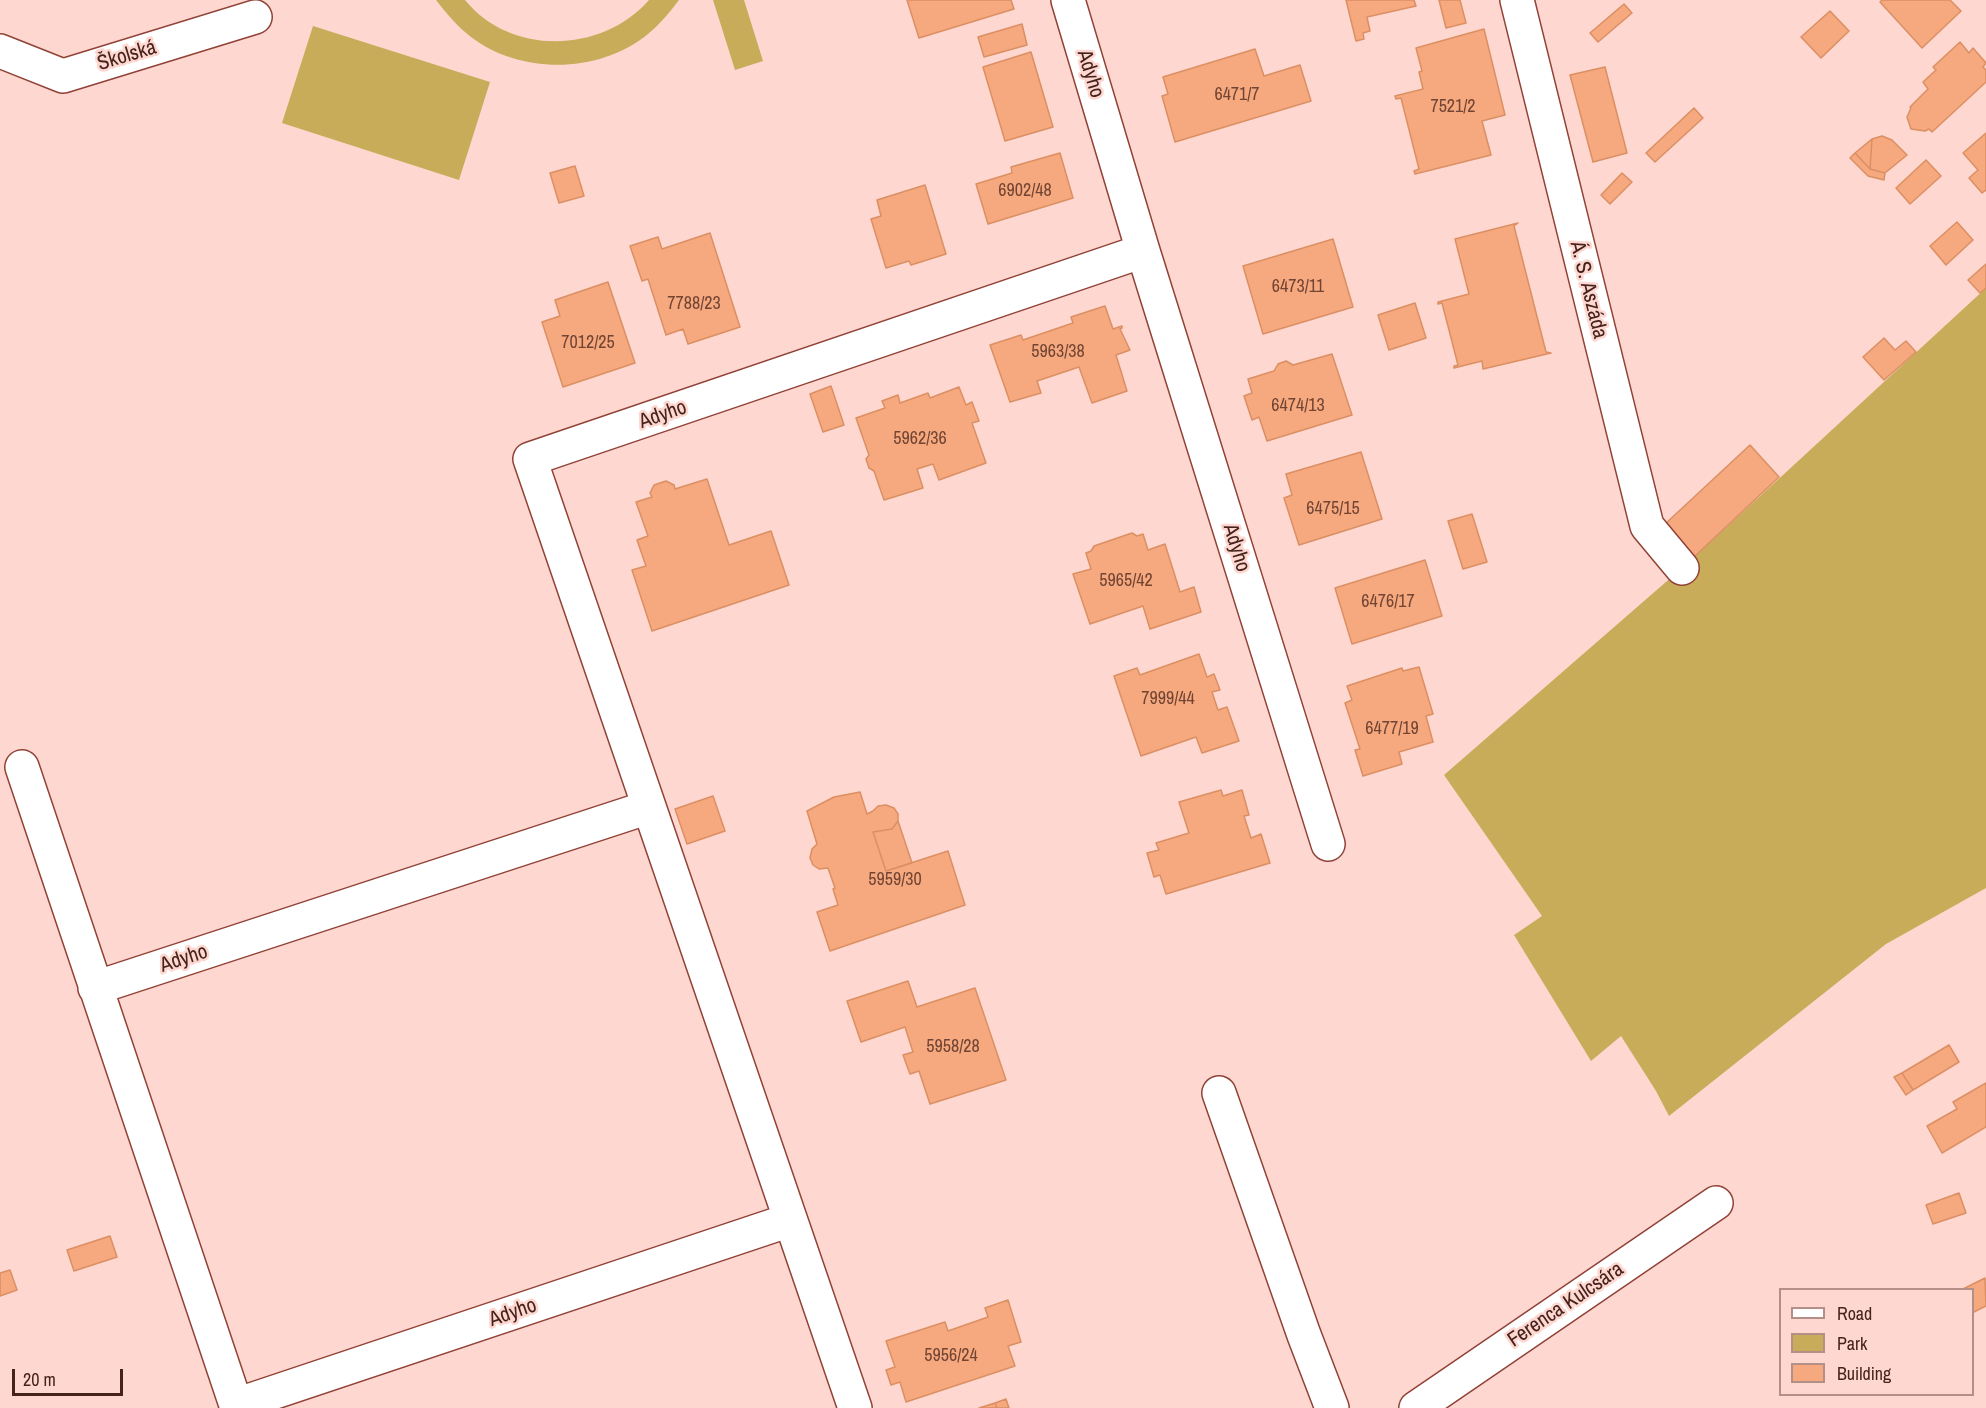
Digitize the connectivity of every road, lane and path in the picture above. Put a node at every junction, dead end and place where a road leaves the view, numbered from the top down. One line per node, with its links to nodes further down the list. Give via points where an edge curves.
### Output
1 (1068, 0): 5 (street, Adyho)
2 (1517, 0): 6 (street, Á. S. Aszáda, via 1647,526)
3 (255, 16): 4 (street, Školská, via 63,75)
4 (0, 51)
5 (1143, 251): 8 (street, Adyho, via 530,459); 9 (street, Adyho)
6 (1682, 568)
7 (22, 767): 10 (street, Adyho)
8 (649, 807): 10 (street, Adyho); 13 (street, Adyho)
9 (1328, 844)
10 (95, 988): 14 (street, Adyho)
11 (1219, 1093): 16 (street)
12 (1716, 1203): 17 (street, Ferenca Kulcsára)
13 (790, 1220): 14 (street, Adyho); 15 (street, Adyho)
14 (236, 1407)
15 (855, 1408)
16 (1332, 1408)
17 (1416, 1408)

